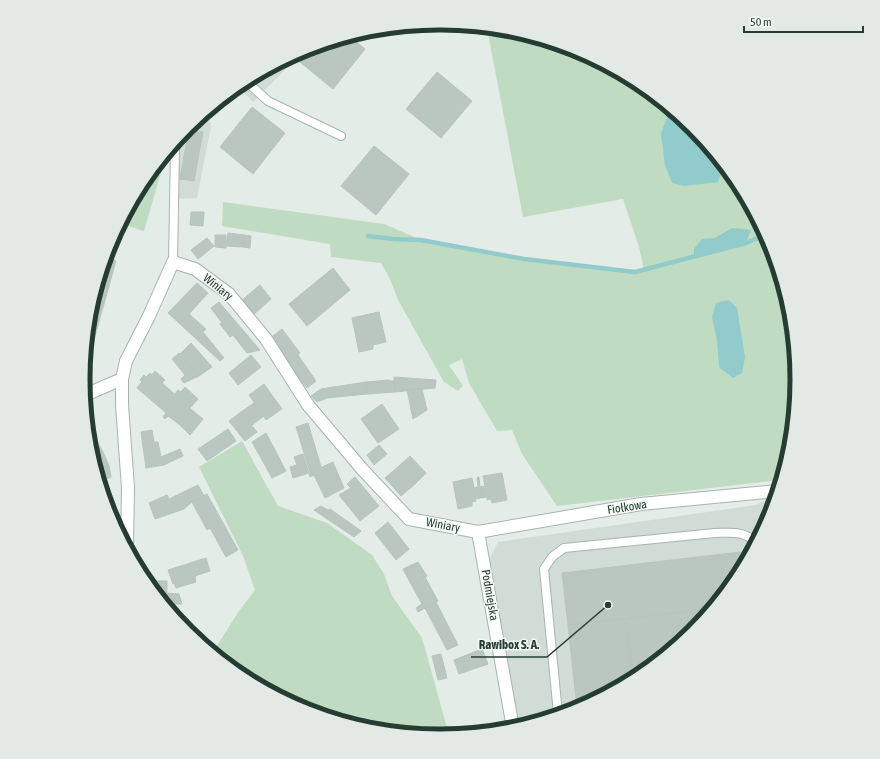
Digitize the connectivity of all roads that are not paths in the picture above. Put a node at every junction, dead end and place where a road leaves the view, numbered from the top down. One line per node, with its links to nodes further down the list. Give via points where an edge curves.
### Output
1 (251, 86): 2 (lane, via 268,101)
2 (341, 136)
3 (173, 154): 4 (lane)
4 (173, 262): 5 (street, via 126,361); 8 (street, Winiary, via 195,269 229,294 266,339 308,405 362,469 409,519)
5 (122, 379): 6 (street); 9 (street, via 128,488)
6 (91, 393)
7 (771, 492): 8 (street, Fiołkowa, via 641,504)
8 (478, 532): 12 (street, Podmiejska)
9 (127, 534)
10 (751, 538): 11 (lane, via 738,532 715,533 564,548 552,557 544,569)
11 (557, 708)
12 (512, 721)

